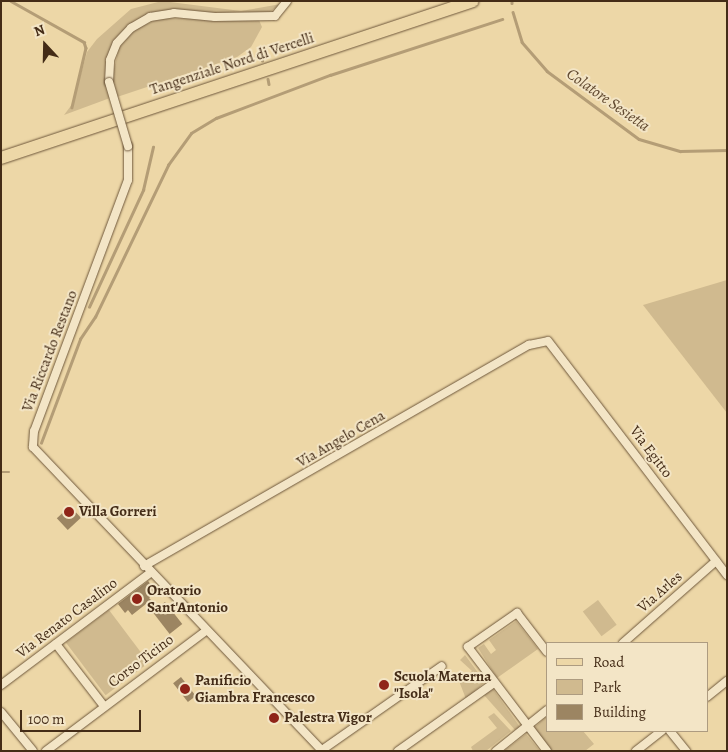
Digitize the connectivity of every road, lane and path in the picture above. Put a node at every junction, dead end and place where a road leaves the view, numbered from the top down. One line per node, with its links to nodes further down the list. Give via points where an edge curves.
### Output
1 (288, 1): 6 (street, Via Riccardo Restano, bridge, via 275,16 215,17 174,13 150,17 131,28 117,43 110,60 109,82 128,146 128,180 32,442 34,450)
2 (473, 1): 3 (main road, Tangenziale Nord di Vercelli)
3 (1, 158)
4 (554, 345): 5 (street, Via Egitto); 6 (street, Via Angelo Cena, via 548,341 529,346)
5 (716, 561): 8 (street, Via Egitto); 10 (street, Via Arles)
6 (144, 566): 7 (street, Via Riccardo Restano)
7 (150, 573): 9 (street, Via Riccardo Restano); 11 (street, Via Renato Casalino)
8 (727, 575)
9 (206, 631): 18 (street, Corso Ticino); 26 (street, Via Riccardo Restano)
10 (624, 642)
11 (56, 644): 16 (street, Via Renato Casalino); 18 (street)
12 (546, 651): 15 (street, via 517,614 468,648)
13 (442, 666): 26 (street)
14 (727, 681): 17 (street)
15 (494, 683): 21 (street); 27 (street)
16 (1, 685)
17 (708, 696)
18 (104, 706): 25 (street, Corso Ticino)
19 (546, 711): 21 (street)
20 (1, 712): 24 (street)
21 (527, 727): 28 (street); 29 (street)
22 (661, 732): 30 (street)
23 (671, 732): 31 (street)
24 (33, 751)
25 (46, 751)
26 (322, 751)
27 (398, 751)
28 (496, 751)
29 (547, 751)
30 (636, 751)
31 (686, 751)

